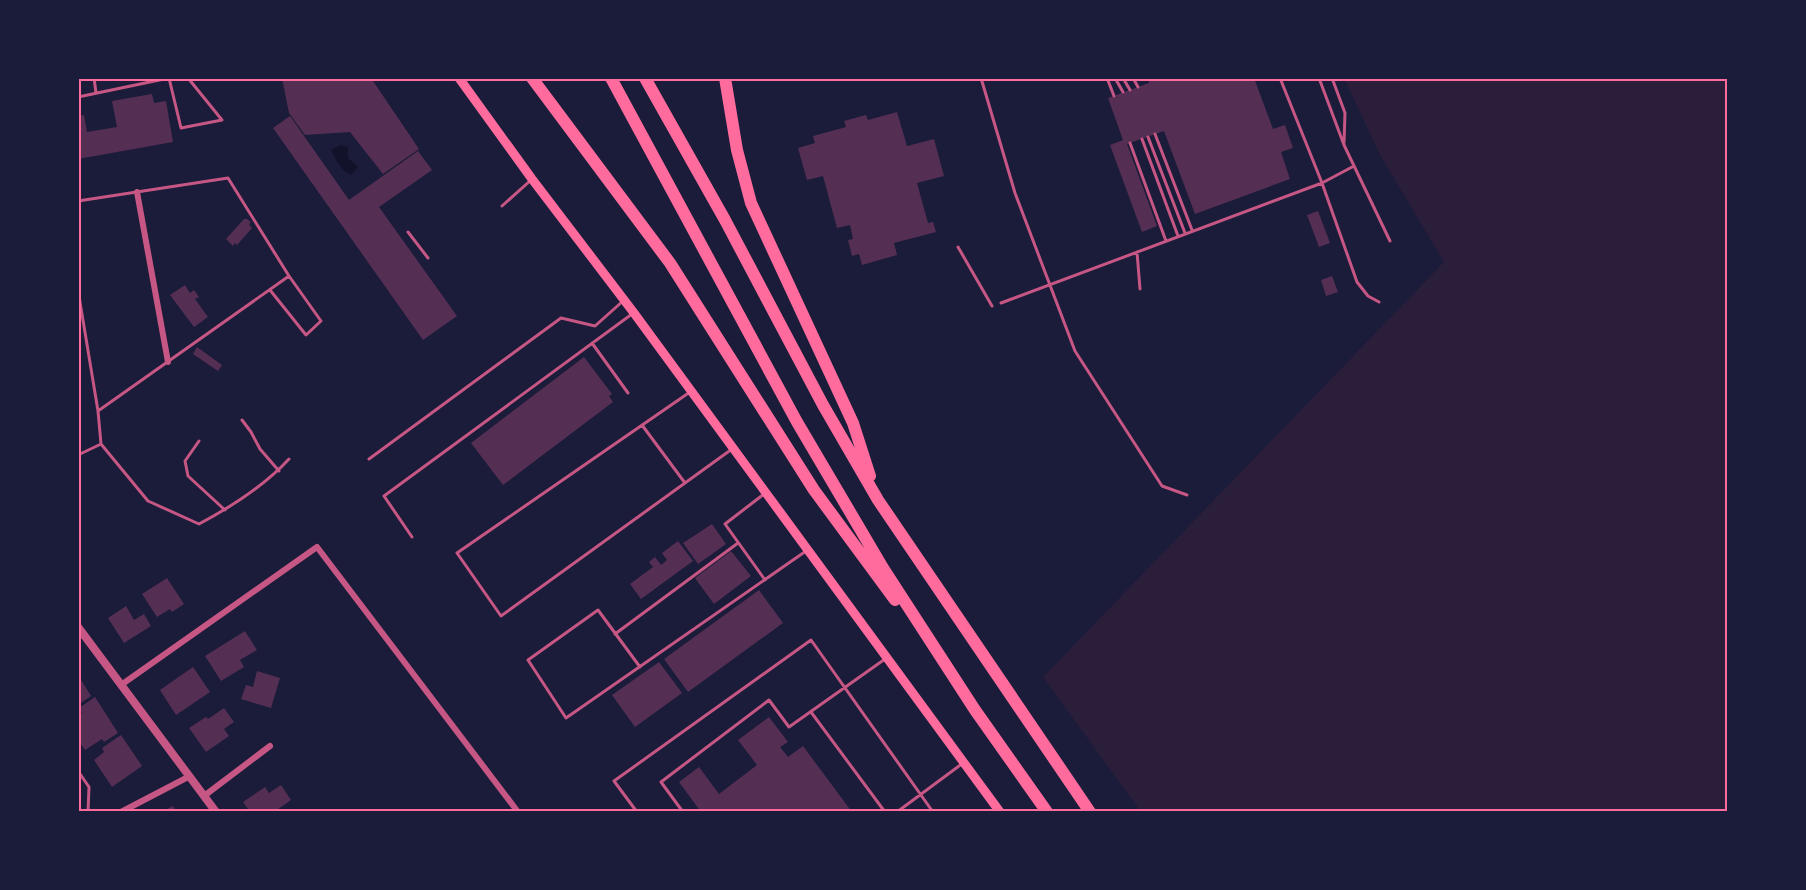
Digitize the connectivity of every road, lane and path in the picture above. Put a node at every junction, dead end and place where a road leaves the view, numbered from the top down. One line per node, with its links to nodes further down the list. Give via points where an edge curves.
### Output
1 (94, 78): 19 (lane)
2 (188, 78): 19 (lane, via 222,120 181,128 169,78)
3 (459, 78): 28 (main road)
4 (532, 78): 81 (highway, via 670,263 814,490)
5 (611, 78): 81 (highway, via 797,422 883,568)
6 (645, 78): 69 (highway)
7 (725, 78): 69 (highway, via 751,203 853,423)
8 (981, 78): 43 (lane, via 1015,193)
9 (1107, 78): 20 (lane)
10 (1115, 78): 18 (lane)
11 (1123, 78): 17 (lane)
12 (1133, 78): 16 (lane)
13 (1280, 78): 29 (lane)
14 (1319, 78): 26 (lane)
15 (1332, 78): 26 (lane, via 1345,113)
16 (1138, 87)
17 (1130, 90)
18 (1123, 92)
19 (96, 93): 21 (lane)
20 (1114, 96)
21 (78, 97)
22 (1155, 134): 33 (lane)
23 (1148, 137): 35 (lane)
24 (1142, 139): 36 (lane)
25 (1131, 143): 37 (lane)
26 (1344, 145): 27 (lane)
27 (1354, 166): 29 (lane); 38 (lane)
28 (532, 179): 32 (lane); 47 (main road)
29 (1322, 183): 33 (lane); 48 (lane, via 1357,282)
30 (137, 192): 31 (lane); 42 (lane, via 228,178); 53 (street)
31 (78, 201)
32 (502, 206)
33 (1193, 231): 35 (lane)
34 (408, 232): 41 (lane)
35 (1185, 234): 36 (lane)
36 (1178, 236): 37 (lane)
37 (1166, 241): 40 (lane)
38 (1389, 241)
39 (958, 247): 50 (lane)
40 (1137, 252): 43 (lane); 44 (lane)
41 (428, 258)
42 (289, 276): 46 (lane); 46 (lane, via 321,321 306,335)
43 (1050, 284): 49 (lane); 68 (lane, via 1075,351 1162,486)
44 (1140, 289)
45 (78, 290): 56 (lane)
46 (270, 290): 53 (lane)
47 (624, 300): 51 (main road); 64 (lane, via 595,326 561,318)
48 (1379, 302)
49 (1001, 303)
50 (992, 306)
51 (633, 313): 52 (lane); 54 (main road)
52 (592, 343): 55 (lane); 71 (lane, via 384,496)
53 (168, 362): 56 (lane)
54 (691, 392): 58 (lane); 61 (main road)
55 (628, 393)
56 (98, 411): 60 (lane)
57 (242, 420): 65 (lane)
58 (642, 425): 66 (lane); 66 (lane, via 457,553 501,616)
59 (199, 441): 70 (lane, via 185,461 188,476)
60 (101, 444): 62 (lane); 70 (lane, via 148,501 199,524)
61 (733, 448): 66 (lane); 67 (main road)
62 (78, 455)
63 (289, 459): 65 (lane)
64 (369, 459)
65 (279, 471): 70 (lane)
66 (685, 483)
67 (766, 493): 72 (lane, via 725,524); 73 (main road)
68 (1187, 495)
69 (878, 500): 100 (highway)
70 (225, 510)
71 (412, 537)
72 (738, 543): 74 (lane); 76 (lane)
73 (808, 550): 74 (lane); 77 (main road)
74 (765, 580): 78 (lane)
75 (78, 627): 79 (street)
76 (615, 634): 78 (lane); 78 (lane, via 598,610 528,660 566,718)
77 (887, 658): 80 (lane); 84 (main road)
78 (640, 667)
79 (121, 686): 86 (street); 92 (street, via 317,546)
80 (844, 688): 82 (lane); 87 (lane); 93 (lane, via 811,640 614,781)
81 (975, 710): 99 (highway)
82 (811, 712): 94 (lane, via 789,727 769,700 661,782); 95 (lane)
83 (270, 746): 88 (street)
84 (964, 763): 87 (lane); 98 (main road)
85 (78, 771): 89 (lane, via 89,787)
86 (190, 776): 88 (street); 90 (street)
87 (920, 795): 96 (lane); 97 (lane)
88 (204, 796): 91 (street)
89 (88, 812)
90 (121, 812)
91 (216, 812)
92 (518, 812)
93 (637, 812)
94 (683, 812)
95 (885, 812)
96 (897, 812)
97 (933, 812)
98 (1000, 812)
99 (1047, 812)
100 (1090, 812)

